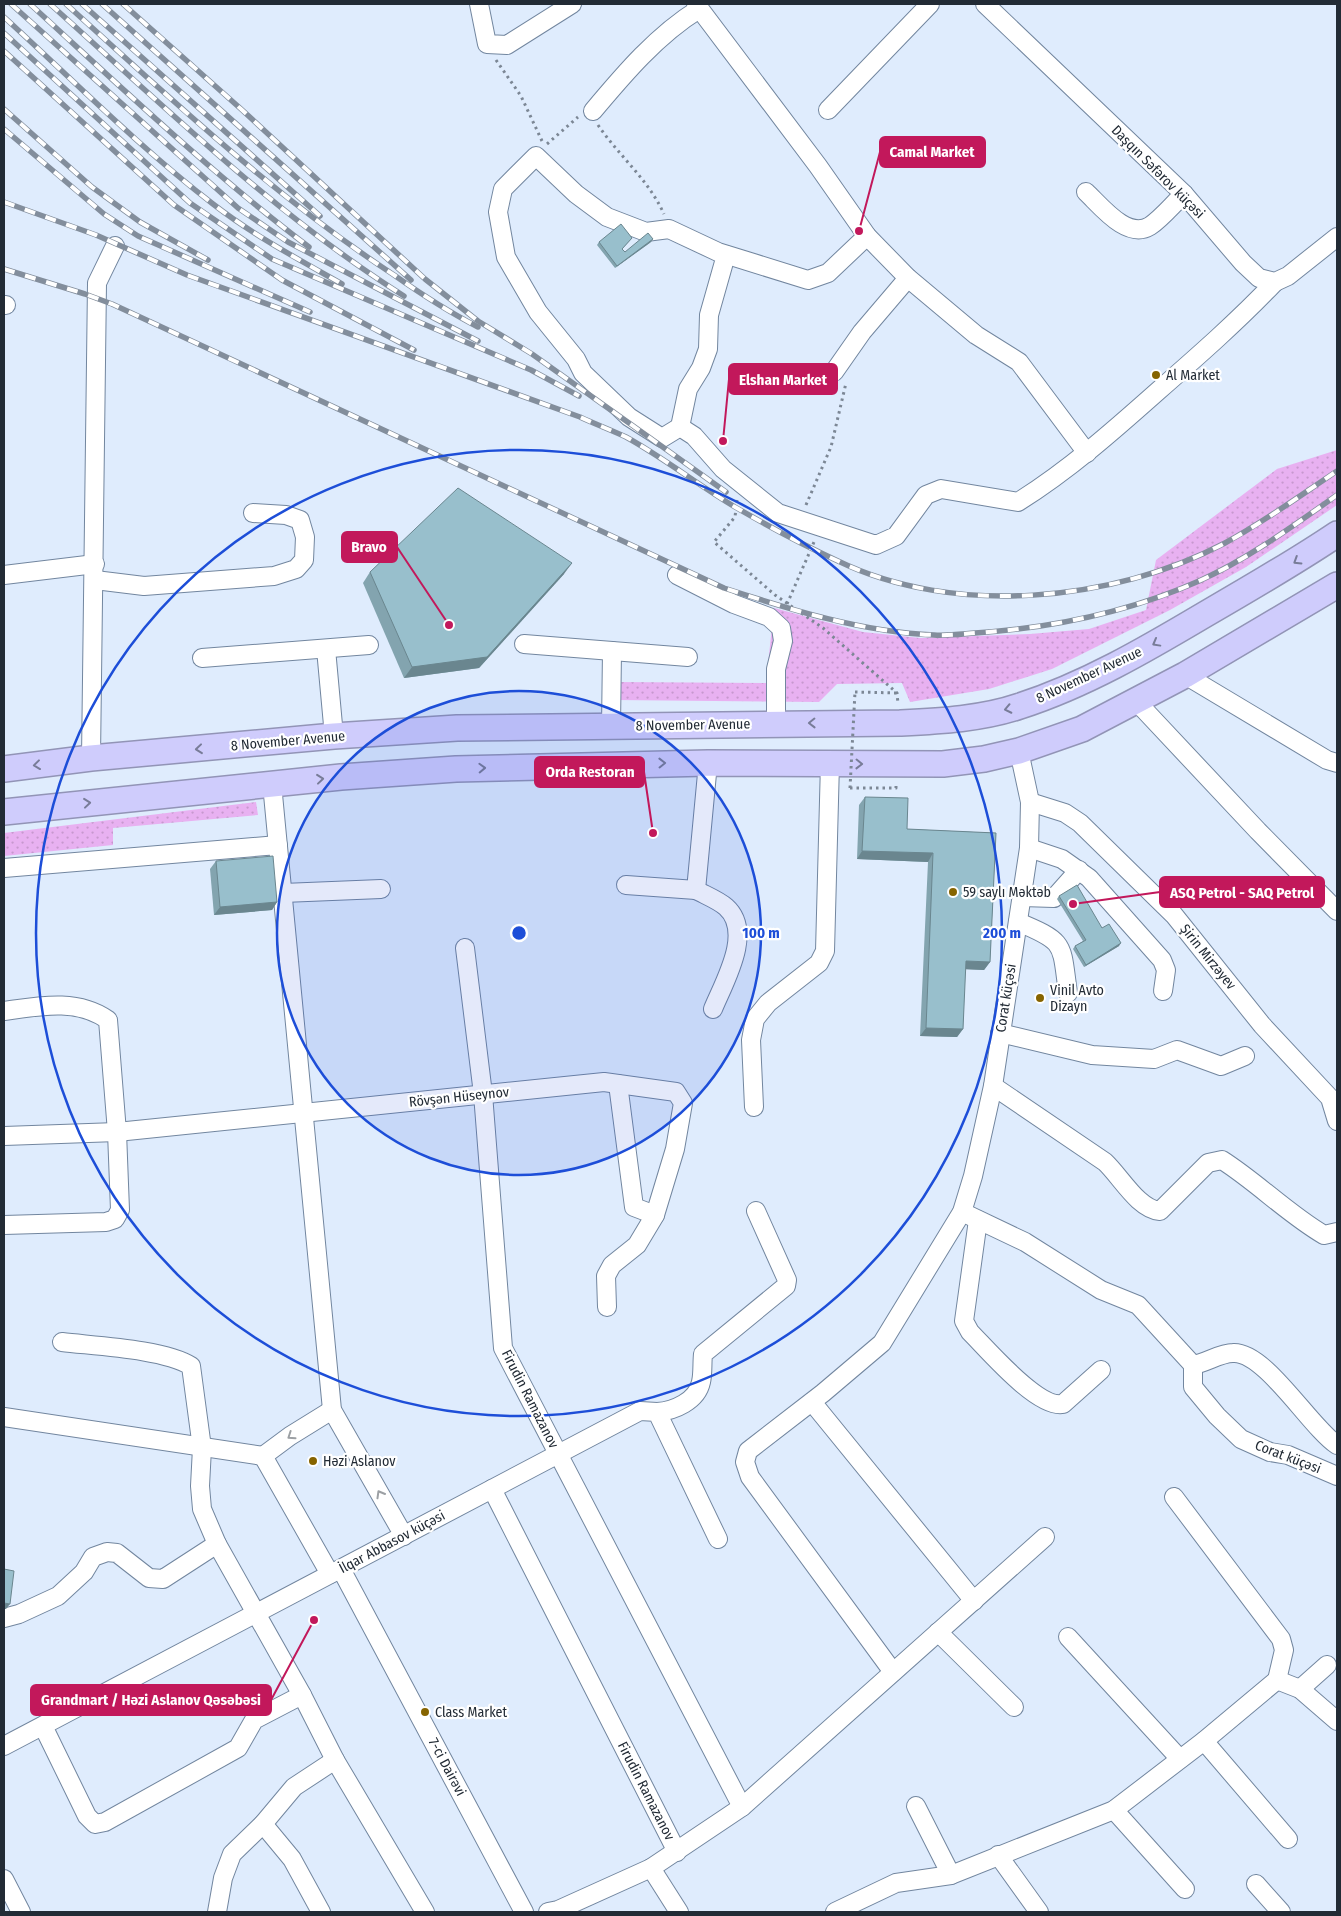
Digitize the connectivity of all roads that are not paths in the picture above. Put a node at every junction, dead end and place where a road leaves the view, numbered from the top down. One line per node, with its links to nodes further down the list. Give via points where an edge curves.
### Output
1 (479, 4): 2 (street, via 487,44 507,45)
2 (572, 4)
3 (930, 4): 6 (street)
4 (984, 4): 9 (street, Daşqın Səfərov küçəsi)
5 (697, 6): 7 (street, via 634,64); 10 (street)
6 (828, 110)
7 (593, 111)
8 (1086, 192): 9 (street, via 1120,223 1133,230 1149,226)
9 (1184, 194): 15 (street, Daşqın Səfərov küçəsi, via 1243,263 1260,278)
10 (867, 236): 13 (street, via 828,272 808,280); 14 (street)
11 (1337, 237): 15 (street, via 1304,265)
12 (115, 246): 21 (street, via 98,283)
13 (726, 255): 17 (street, via 709,315 708,349 688,389); 17 (street, via 669,229 646,232 607,217 576,194 536,156 503,189 498,212 506,257 538,312 576,359 583,373 629,417 662,438)
14 (908, 278): 16 (street, via 862,332); 18 (street, via 976,334 1019,362)
15 (1275, 282): 18 (street, via 1240,318)
16 (834, 372)
17 (680, 427): 18 (street, via 694,436 723,469 778,513 876,545 896,536 926,495 941,489 1018,502)
18 (1087, 453)
19 (253, 513): 21 (street, via 286,515 300,520 305,537 304,560 296,569 274,576 144,586)
20 (1337, 534): 33 (highway, 8 November Avenue, one-way to 33, via 1296,562 1158,642 1068,688 1019,707 945,721)
21 (95, 572): 22 (street); 38 (street)
22 (4, 575)
23 (677, 575): 33 (street, via 734,604 769,617 781,628 783,641 776,669)
24 (1335, 589): 31 (highway)
25 (524, 644): 28 (street)
26 (369, 645): 27 (street)
27 (326, 649): 30 (street); 35 (street)
28 (612, 651): 29 (street); 34 (street)
29 (688, 656)
30 (202, 658)
31 (1185, 675): 32 (highway); 40 (street)
32 (1136, 702): 37 (highway, via 1082,729); 55 (street)
33 (776, 724): 34 (highway, 8 November Avenue)
34 (610, 726): 35 (highway, 8 November Avenue, via 456,728)
35 (334, 736): 36 (highway, 8 November Avenue)
36 (268, 742): 38 (highway, 8 November Avenue, one-way to 38); 43 (highway)
37 (1019, 751): 41 (highway, one-way to 37, via 943,764); 44 (street, Corat küçəsi)
38 (91, 758): 42 (highway, 8 November Avenue, one-way to 42)
39 (708, 763): 41 (highway); 43 (highway, one-way to 39, via 456,769); 52 (street)
40 (1337, 763)
41 (830, 764): 68 (street, via 825,951 819,963 768,1003 755,1019 751,1040)
42 (4, 769)
43 (272, 784): 45 (highway, one-way to 43); 46 (street)
44 (1030, 802): 47 (street, Corat küçəsi); 67 (street, Şirin Mirzəyev, via 1066,813 1080,823 1174,914 1262,1025)
45 (4, 812)
46 (278, 845): 48 (street); 53 (street)
47 (1029, 848): 49 (street, via 1062,859); 54 (street, Corat küçəsi)
48 (4, 868)
49 (1079, 870): 54 (street, via 1054,898); 58 (street, via 1162,960 1166,970)
50 (626, 885): 52 (street)
51 (380, 889): 53 (street)
52 (696, 890): 60 (street, via 727,908 739,931 737,948)
53 (283, 893): 69 (street)
54 (1022, 897): 56 (street, Corat küçəsi)
55 (1337, 911)
56 (1018, 922): 59 (street, via 1048,934 1062,948); 62 (street, Corat küçəsi)
57 (465, 948): 66 (street, Firudin Ramazanov)
58 (1163, 990)
59 (1068, 993)
60 (713, 1009)
61 (4, 1011): 71 (street, via 57,1004 96,1012 108,1020)
62 (1000, 1033): 63 (street, via 1092,1055 1154,1059 1177,1050 1221,1066); 65 (street, Corat küçəsi)
63 (1245, 1056)
64 (618, 1084): 66 (street, Rövşən Hüseynov, via 604,1082); 74 (street, via 634,1207); 74 (street, Rövşən Hüseynov, via 676,1092 683,1103 675,1149)
65 (994, 1086): 75 (street, Corat küçəsi, via 973,1176); 77 (street, via 1105,1162 1120,1176 1134,1197 1150,1210 1160,1211 1208,1163 1222,1160 1247,1176 1306,1225 1324,1235)
66 (484, 1094): 69 (street, Rövşən Hüseynov); 88 (street, Firudin Ramazanov, via 503,1348)
67 (1334, 1094): 70 (street, Şirin Mirzəyev)
68 (754, 1107)
69 (304, 1113): 71 (street, Rövşən Hüseynov); 83 (street)
70 (1337, 1121)
71 (117, 1132): 72 (street, Rövşən Hüseynov); 76 (street, via 120,1210 116,1218 106,1222)
72 (4, 1136)
73 (756, 1211): 84 (street, İlqar Abbasov küçəsi, via 787,1280 786,1286 703,1354 701,1383 696,1394 683,1405)
74 (655, 1215): 78 (street, Rövşən Hüseynov, via 637,1245 612,1264 606,1276)
75 (970, 1216): 80 (street, via 1025,1242 1101,1290 1138,1305); 81 (street, via 964,1321 970,1332 1035,1395 1056,1406 1063,1404); 82 (street, Corat küçəsi, via 938,1254 882,1343)
76 (4, 1225)
77 (1337, 1232)
78 (607, 1307)
79 (62, 1342): 87 (street, via 149,1354 191,1366)
80 (1193, 1365): 86 (street, via 1233,1352 1249,1356 1274,1377 1326,1438); 90 (street, Corat küçəsi, via 1193,1387 1241,1438)
81 (1101, 1370)
82 (812, 1402): 98 (street); 104 (street, Corat küçəsi, via 748,1451 745,1462 750,1477)
83 (332, 1410): 89 (street, one-way to 89); 93 (street, one-way to 83)
84 (657, 1412): 88 (street, İlqar Abbasov küçəsi, via 640,1411); 95 (street)
85 (4, 1417): 87 (street)
86 (1337, 1445)
87 (202, 1448): 89 (street); 96 (street, via 202,1509)
88 (558, 1453): 91 (street, İlqar Abbasov küçəsi); 116 (street, Firudin Ramazanov)
89 (263, 1456): 97 (street, 7-ci Dairəvi)
90 (1337, 1476)
91 (492, 1489): 93 (street, İlqar Abbasov küçəsi); 120 (street, Firudin Ramazanov)
92 (1174, 1497): 105 (street, via 1281,1639 1284,1650)
93 (404, 1536): 97 (street, İlqar Abbasov küçəsi)
94 (1046, 1537): 98 (street)
95 (718, 1540)
96 (217, 1544): 99 (street); 100 (street, via 163,1580 150,1578 117,1553 107,1552 93,1558 84,1572 58,1596)
97 (336, 1572): 99 (street, İlqar Abbasov küçəsi); 131 (street, 7-ci Dairəvi)
98 (974, 1601): 101 (street)
99 (255, 1614): 107 (street); 110 (street, İlqar Abbasov küçəsi)
100 (4, 1618)
101 (938, 1632): 104 (street); 108 (street)
102 (1068, 1637): 113 (street)
103 (1326, 1665): 106 (street)
104 (893, 1672): 116 (street)
105 (1277, 1680): 106 (street); 111 (street)
106 (1300, 1689): 109 (street)
107 (302, 1695): 110 (street, via 254,1720 238,1748 105,1822 95,1824 87,1816); 114 (street)
108 (1014, 1707)
109 (1337, 1721)
110 (43, 1726): 112 (street, İlqar Abbasov küçəsi)
111 (1204, 1740): 113 (street); 119 (street)
112 (4, 1746)
113 (1180, 1759): 117 (street)
114 (335, 1760): 118 (street, via 294,1787); 130 (street)
115 (916, 1806): 123 (street)
116 (742, 1807): 120 (street)
117 (1114, 1810): 121 (street); 126 (street)
118 (262, 1824): 128 (street, via 232,1854 222,1878); 129 (street, via 292,1859)
119 (1288, 1840)
120 (677, 1852): 122 (street)
121 (998, 1855): 123 (street); 135 (street)
122 (651, 1868): 132 (street); 133 (street)
123 (951, 1876): 134 (street, via 896,1883)
124 (4, 1879): 127 (street)
125 (1256, 1884): 136 (street)
126 (1185, 1889)
127 (21, 1912)
128 (216, 1912)
129 (321, 1912)
130 (425, 1912)
131 (524, 1912)
132 (548, 1912)
133 (679, 1912)
134 (835, 1912)
135 (1039, 1912)
136 (1281, 1912)

